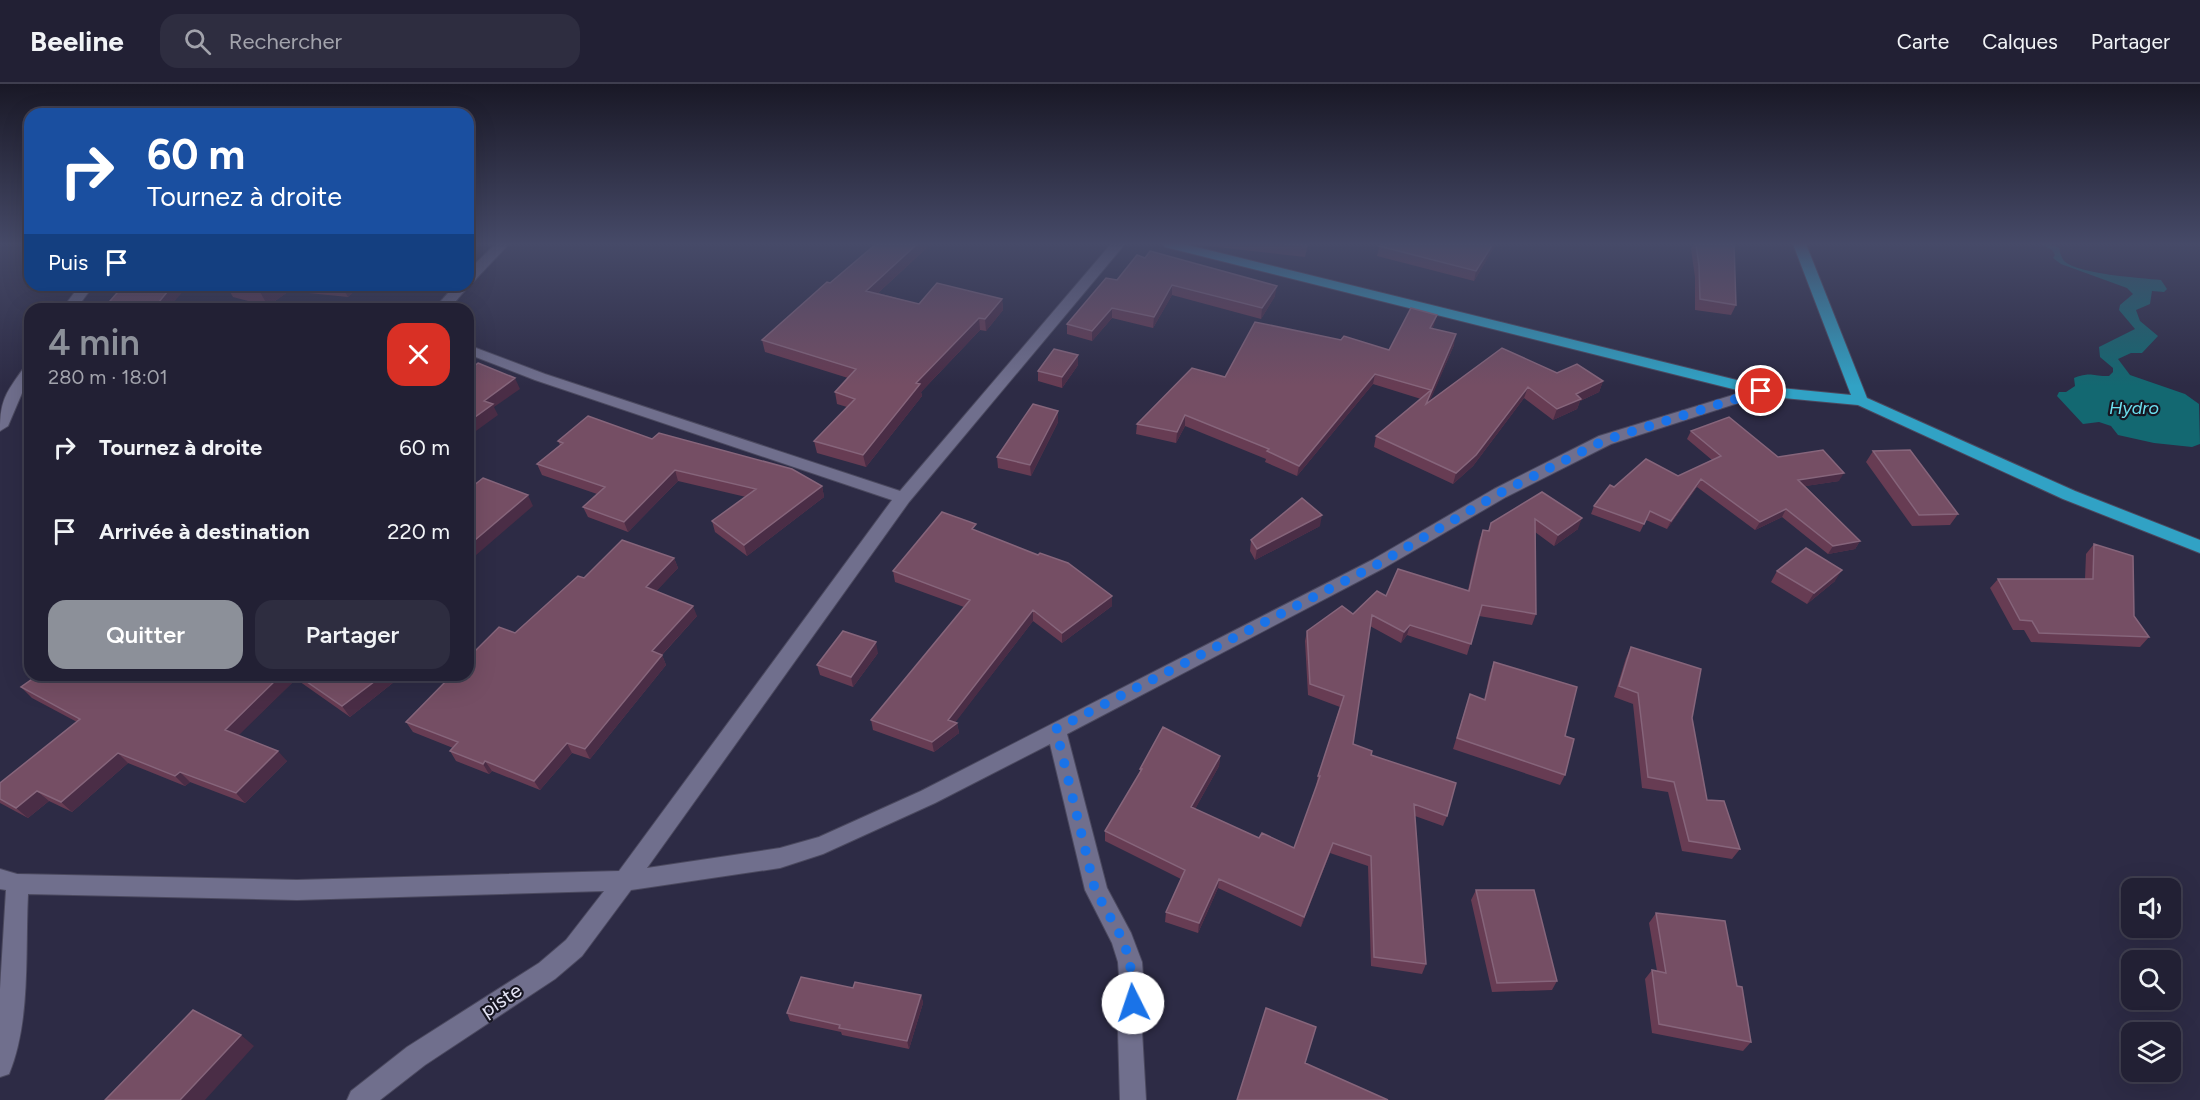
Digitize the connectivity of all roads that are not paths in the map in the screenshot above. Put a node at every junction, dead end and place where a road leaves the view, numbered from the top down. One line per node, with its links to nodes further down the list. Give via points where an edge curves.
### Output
1 (456, 291): 5 (street)
2 (1077, 291): 11 (street, piste)
3 (1363, 291): 8 (highway)
4 (1817, 291): 9 (highway)
5 (446, 303)
6 (474, 351): 11 (street)
7 (24, 378): 10 (street)
8 (1761, 391): 9 (highway); 13 (street, via 1605,440 1500,493 1378,564)
9 (1861, 401): 12 (highway, via 2069,495)
10 (0, 426)
11 (903, 498): 15 (street, piste)
12 (2200, 547)
13 (1056, 729): 15 (street, via 928,797 822,845 780,858); 18 (street, via 1095,890 1123,940 1130,962)
14 (8, 881): 15 (street, via 297,890); 16 (street, via 10,1024)
15 (625, 882): 17 (street, piste, via 574,948 547,971 416,1056)
16 (0, 1065)
17 (360, 1100)
18 (1133, 1100)

